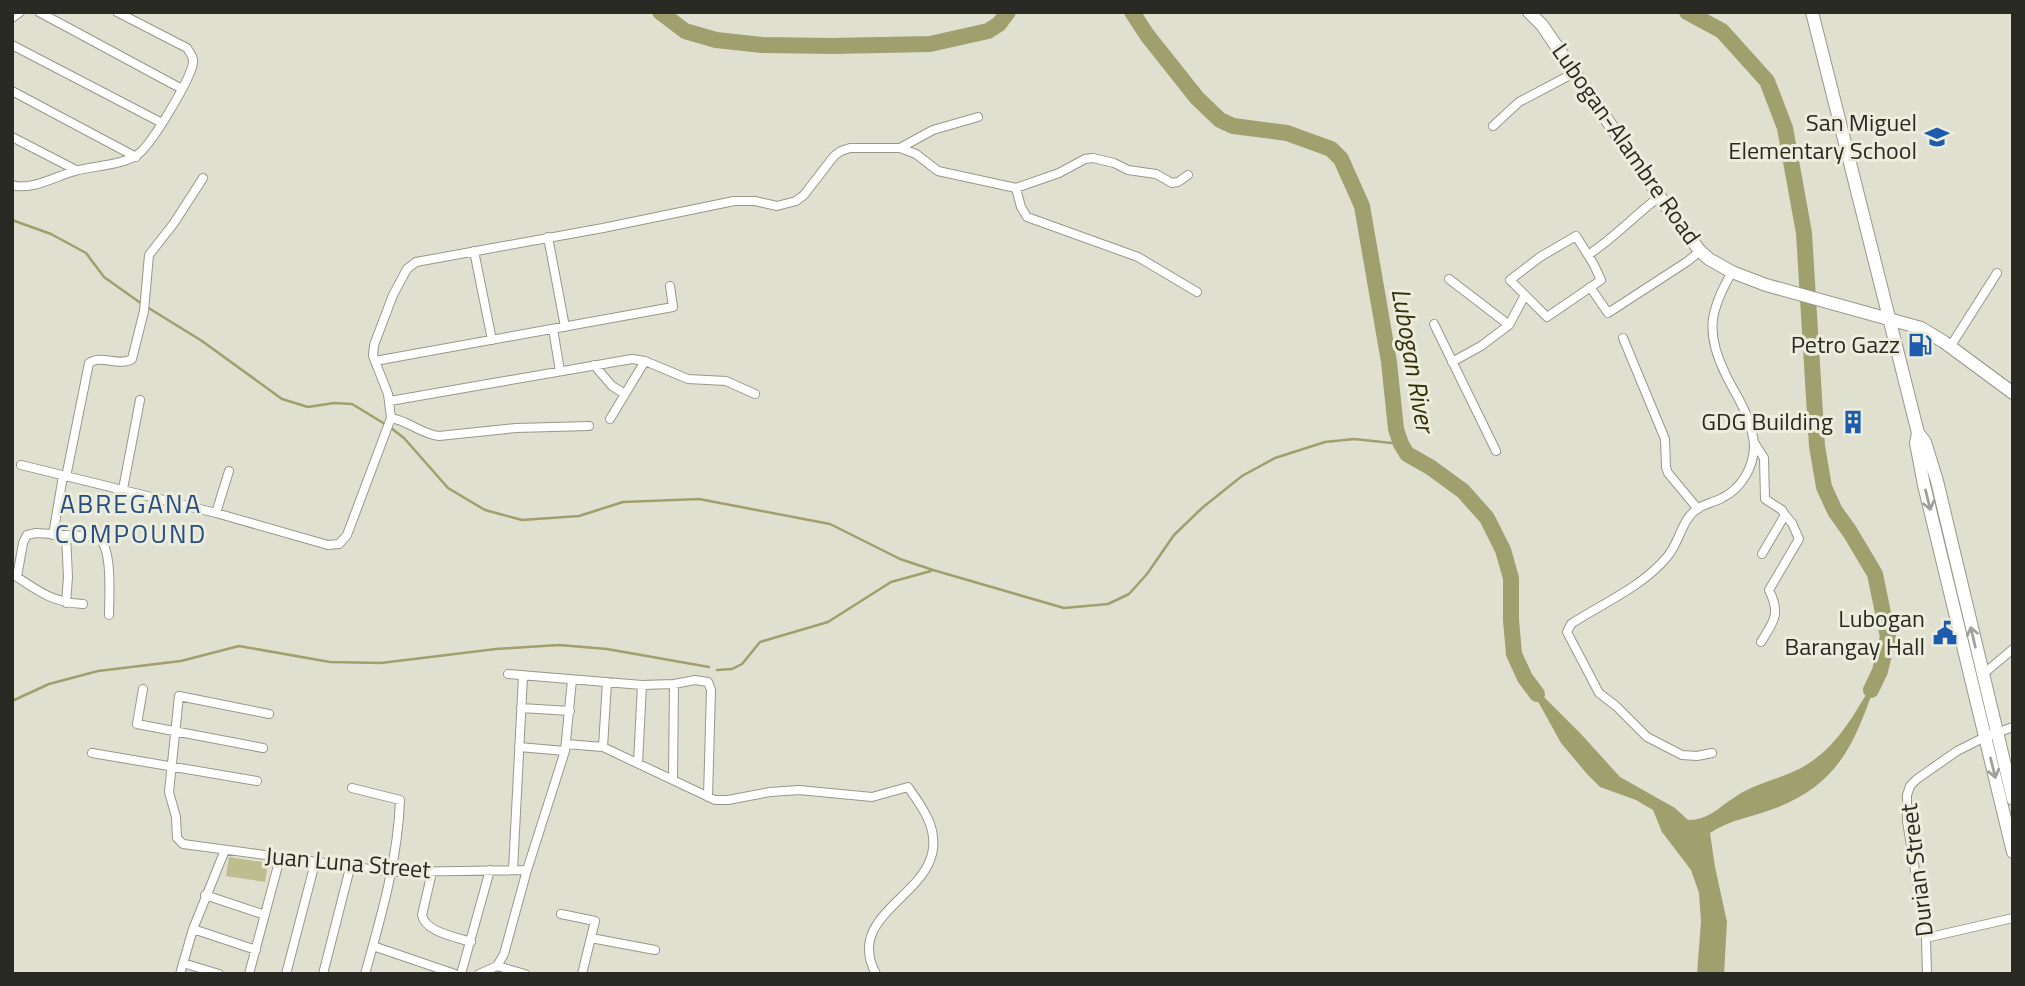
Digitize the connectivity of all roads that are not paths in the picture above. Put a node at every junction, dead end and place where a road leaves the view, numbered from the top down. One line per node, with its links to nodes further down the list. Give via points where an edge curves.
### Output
1 (20, 12): 6 (street)
2 (39, 12): 9 (street)
3 (117, 12): 9 (street, via 187,48 193,62)
4 (1529, 12): 8 (main road, Lubogan-Alambre Road)
5 (1812, 12): 34 (main road)
6 (12, 18)
7 (12, 44): 12 (street)
8 (1574, 73): 13 (street, via 1519,102); 22 (main road, Lubogan-Alambre Road)
9 (181, 89): 12 (street)
10 (12, 91): 16 (street)
11 (978, 117): 15 (street, via 933,130)
12 (162, 123): 16 (street)
13 (1493, 125)
14 (12, 137): 17 (street)
15 (900, 148): 21 (street, via 938,171); 23 (street, via 841,150 804,195 788,205 734,201)
16 (136, 157): 17 (street)
17 (76, 170): 20 (street, via 23,187)
18 (1188, 174): 21 (street, via 1172,183 1102,159 1085,159)
19 (203, 178): 60 (street, via 149,255 144,311 132,359 89,363)
20 (12, 185)
21 (1016, 188): 32 (street, via 1027,217 1138,257)
22 (1659, 197): 25 (main road, Lubogan-Alambre Road); 26 (street)
23 (548, 237): 24 (street); 37 (street)
24 (474, 251): 40 (street); 42 (street, via 423,260 407,269 376,337)
25 (1700, 251): 27 (main road, Lubogan-Alambre Road); 31 (street, via 1608,313)
26 (1588, 255): 31 (street, via 1601,280); 33 (street, via 1576,236 1555,247 1510,280)
27 (1732, 272): 34 (main road, Lubogan-Alambre Road); 56 (street, via 1715,305 1712,328 1718,356 1745,409)
28 (1997, 273): 41 (street)
29 (1449, 279): 36 (street)
30 (670, 286): 37 (street, via 673,307)
31 (1590, 287): 33 (street, via 1547,317)
32 (1198, 292)
33 (1525, 295): 36 (street)
34 (1889, 318): 41 (main road, Lubogan-Alambre Road, via 1920,328); 55 (main road)
35 (1434, 324): 44 (street)
36 (1509, 325): 44 (street)
37 (565, 327): 38 (street)
38 (553, 329): 40 (street); 46 (street)
39 (1623, 338): 62 (street, via 1665,439 1668,472)
40 (492, 340): 42 (street)
41 (1950, 346): 47 (main road, Lubogan-Alambre Road)
42 (375, 361): 51 (street)
43 (645, 361): 45 (street); 48 (street); 49 (street, via 688,379 719,380)
44 (1452, 362): 57 (street)
45 (594, 365): 46 (street); 48 (street)
46 (560, 370): 51 (street)
47 (2013, 393)
48 (625, 394): 53 (street)
49 (755, 394)
50 (140, 400): 61 (street)
51 (390, 401): 52 (street)
52 (391, 418): 54 (street, via 439,436); 63 (street, via 347,535 339,544 328,545)
53 (610, 419)
54 (589, 426)
55 (1918, 433): 76 (main road, one-way to 55, via 1937,481); 86 (main road, one-way to 86, via 1924,485)
56 (1755, 444): 62 (street, via 1751,463 1736,488); 64 (street, via 1764,458 1765,499)
57 (1496, 451)
58 (21, 465): 60 (street)
59 (229, 471): 63 (street)
60 (65, 477): 61 (street); 65 (street)
61 (122, 489): 63 (street)
62 (1698, 509): 92 (street, via 1656,568 1571,624 1567,632 1599,693 1647,737 1682,755)
63 (216, 513)
64 (1784, 515): 67 (street); 72 (street, via 1799,539 1769,590 1776,619)
65 (53, 535): 66 (street); 68 (street, via 27,535)
66 (66, 535): 69 (street); 71 (street, via 98,537 104,543)
67 (1762, 554)
68 (15, 578): 69 (street)
69 (66, 603): 70 (street)
70 (83, 604)
71 (109, 615)
72 (1761, 642)
73 (2013, 649): 76 (street)
74 (508, 674): 75 (street)
75 (523, 676): 77 (street); 82 (street)
76 (1982, 676): 86 (main road)
77 (572, 680): 78 (street); 83 (street)
78 (607, 682): 80 (street); 88 (street)
79 (674, 684): 80 (street); 95 (street); 98 (street, via 703,680 710,685)
80 (642, 685): 93 (street)
81 (143, 689): 85 (street, via 137,724)
82 (521, 708): 83 (street); 87 (street)
83 (570, 711): 90 (street)
84 (270, 715): 85 (street, via 179,696)
85 (176, 732): 89 (street); 94 (street)
86 (2003, 732): 99 (main road); 101 (main road, one-way to 101); 116 (street, Durian Street, via 1925,772 1907,794 1907,821)
87 (519, 747): 90 (street); 106 (street)
88 (603, 747): 90 (street); 93 (street)
89 (263, 748)
90 (566, 748): 107 (street)
91 (92, 753): 94 (street)
92 (1712, 753)
93 (639, 763): 95 (street)
94 (172, 767): 96 (street); 100 (street, Juan Luna Street, via 169,792 177,838 183,844)
95 (673, 780): 98 (street)
96 (257, 781)
97 (352, 788): 108 (street, via 400,800)
98 (708, 797): 134 (street, via 728,800 799,790 872,797 908,787 929,820 933,853 917,884 882,914 873,929 868,948)
99 (2013, 799)
100 (225, 849): 102 (street, Juan Luna Street); 110 (street)
101 (2013, 852)
102 (280, 858): 103 (street, Juan Luna Street); 112 (street)
103 (316, 863): 104 (street, Juan Luna Street); 126 (street)
104 (350, 867): 108 (street, Juan Luna Street); 127 (street)
105 (490, 870): 106 (street, Juan Luna Street); 109 (street, Juan Luna Street); 117 (street)
106 (513, 870): 107 (street, Juan Luna Street)
107 (527, 870): 122 (street)
108 (391, 872): 109 (street, Juan Luna Street); 118 (street)
109 (432, 872): 117 (street, via 423,922)
110 (205, 895): 112 (street); 114 (street)
111 (561, 914): 115 (street, via 595,921)
112 (265, 915): 119 (street)
113 (2013, 918): 116 (street)
114 (193, 929): 119 (street); 121 (street)
115 (591, 938): 120 (street); 133 (street)
116 (1926, 938): 135 (street, Durian Street)
117 (471, 942): 130 (street)
118 (373, 946): 128 (street); 129 (street)
119 (256, 950): 125 (street)
120 (655, 950)
121 (183, 962): 123 (street); 124 (street)
122 (497, 966): 131 (street); 132 (street)
123 (180, 974)
124 (219, 974)
125 (249, 974)
126 (286, 974)
127 (323, 974)
128 (365, 974)
129 (455, 974)
130 (461, 974)
131 (479, 974)
132 (523, 974)
133 (582, 974)
134 (876, 974)
135 (1927, 974)

